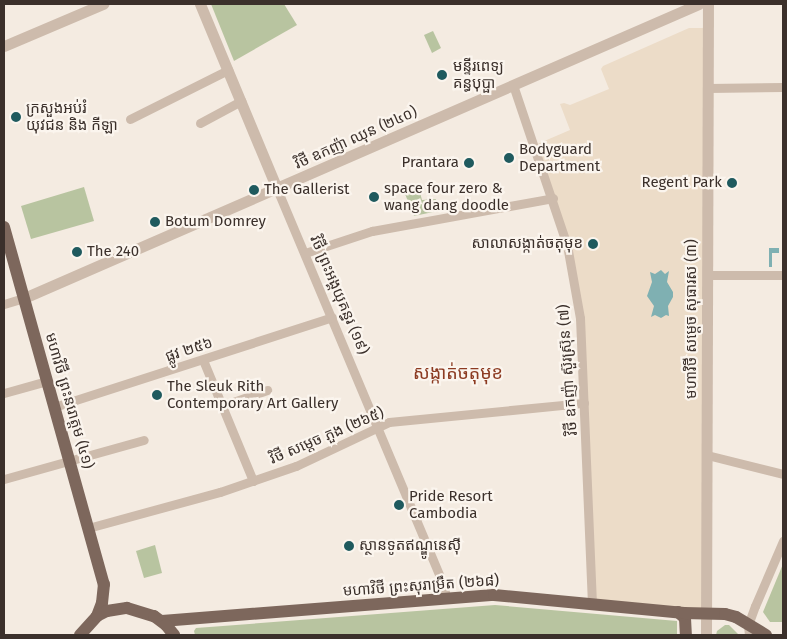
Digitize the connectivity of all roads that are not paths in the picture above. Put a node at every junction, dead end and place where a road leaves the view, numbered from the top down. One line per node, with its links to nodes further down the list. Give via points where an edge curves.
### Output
1 (102, 4): 5 (street)
2 (200, 4): 6 (street, វិថី ព្រះអង្គយុគន្ធរ (១៩))
3 (699, 4): 7 (street, វិថី ឧកញ៉ា ឈុន (២៤០))
4 (708, 4): 9 (street, មហាវិថី សម្តេច សុធារស (៣))
5 (4, 46)
6 (228, 70): 10 (street, វិថី ព្រះអង្គយុគន្ធរ (១៩)); 11 (street)
7 (513, 85): 13 (street, វិថី ឧកញ៉ា ឈុន (២៤០)); 14 (street, វិថី ឧកញ៉ា ស៊ួរស៊្រុន (៧))
8 (783, 87): 9 (street)
9 (708, 88): 18 (street, មហាវិថី សម្តេច សុធារស (៣))
10 (240, 101): 12 (street); 13 (street, វិថី ព្រះអង្គយុគន្ធរ (១៩))
11 (130, 120)
12 (200, 123)
13 (277, 189): 16 (street, វិថី ព្រះអង្គយុគន្ធរ (១៩)); 19 (street, វិថី ឧកញ៉ា ឈុន (២៤០))
14 (553, 198): 16 (street, via 372,231); 26 (street, វិថី ឧកញ៉ា ស៊ួរស៊្រុន (៧), via 567,245 580,318)
15 (4, 227): 19 (main road, មហាវិថី ព្រះនរោត្តម (៤១))
16 (305, 253): 21 (street, វិថី ព្រះអង្គយុគន្ធរ (១៩))
17 (783, 275): 18 (street)
18 (708, 276): 31 (street, មហាវិថី សម្តេច សុធារស (៣))
19 (24, 298): 20 (street); 23 (main road, មហាវិថី ព្រះនរោត្តម (៤១))
20 (4, 304)
21 (332, 317): 22 (street, ផ្លូវ ២៥៦); 29 (street, វិថី ព្រះអង្គយុគន្ធរ (១៩))
22 (203, 360): 27 (street); 28 (street, ផ្លូវ ២៥៦)
23 (47, 381): 25 (street); 28 (main road, មហាវិថី ព្រះនរោត្តម (៤១))
24 (267, 390): 27 (street)
25 (4, 393)
26 (584, 403): 29 (street, វិថី សម្តេច ភួង (២៦៥), via 389,422); 40 (street, វិថី ឧកញ៉ា ស៊ួរស៊្រុន (៧))
27 (222, 406): 35 (street)
28 (54, 407): 32 (main road, មហាវិថី ព្រះនរោត្តម (៤១))
29 (378, 427): 35 (street, វិថី សម្តេច ភួង (២៦៥), via 296,466); 39 (street, វិថី ព្រះអង្គយុគន្ធរ (១៩), via 444,586)
30 (144, 440): 32 (street)
31 (707, 455): 33 (street); 43 (street, មហាវិថី សម្តេច សុធារស (៣))
32 (69, 460): 34 (street); 36 (main road, មហាវិថី ព្រះនរោត្តម (៤១))
33 (783, 474)
34 (4, 479)
35 (253, 481): 36 (street, វិថី សម្តេច ភួង (២៦៥))
36 (88, 528): 38 (main road, មហាវិថី ព្រះនរោត្តម (៤១))
37 (783, 541): 46 (street)
38 (104, 584): 41 (main road, មហាវិថី ព្រះនរោត្តម (៤១)); 44 (main road, មហាវិថី ព្រះនរោត្តម (៤១))
39 (446, 598): 40 (main road, មហាវិថី ព្រះសុរាម្រឹត (២៦៨), via 494,595); 45 (main road, មហាវិថី ព្រះសុរាម្រឹត (២៦៨))
40 (592, 604): 42 (main road, មហាវិថី ព្រះសុរាម្រឹត (២៦៨))
41 (127, 608): 44 (main road); 45 (main road, via 146,612)
42 (678, 612): 43 (main road, មហាវិថី ព្រះសុរាម្រឹត (២៦៨)); 50 (main road, via 685,618)
43 (706, 614): 46 (main road, មហាវិថី ព្រះសុរាម្រឹត (២៦៨), via 730,616); 51 (street, មហាវិថី សម្តេច សុធារស (៣))
44 (97, 616): 47 (main road)
45 (162, 621): 49 (main road)
46 (749, 630): 52 (main road, មហាវិថី ព្រះសុរាម្រឹត (២៦៨))
47 (81, 632): 48 (main road)
48 (70, 635)
49 (174, 635)
50 (686, 635)
51 (706, 635)
52 (766, 635)

